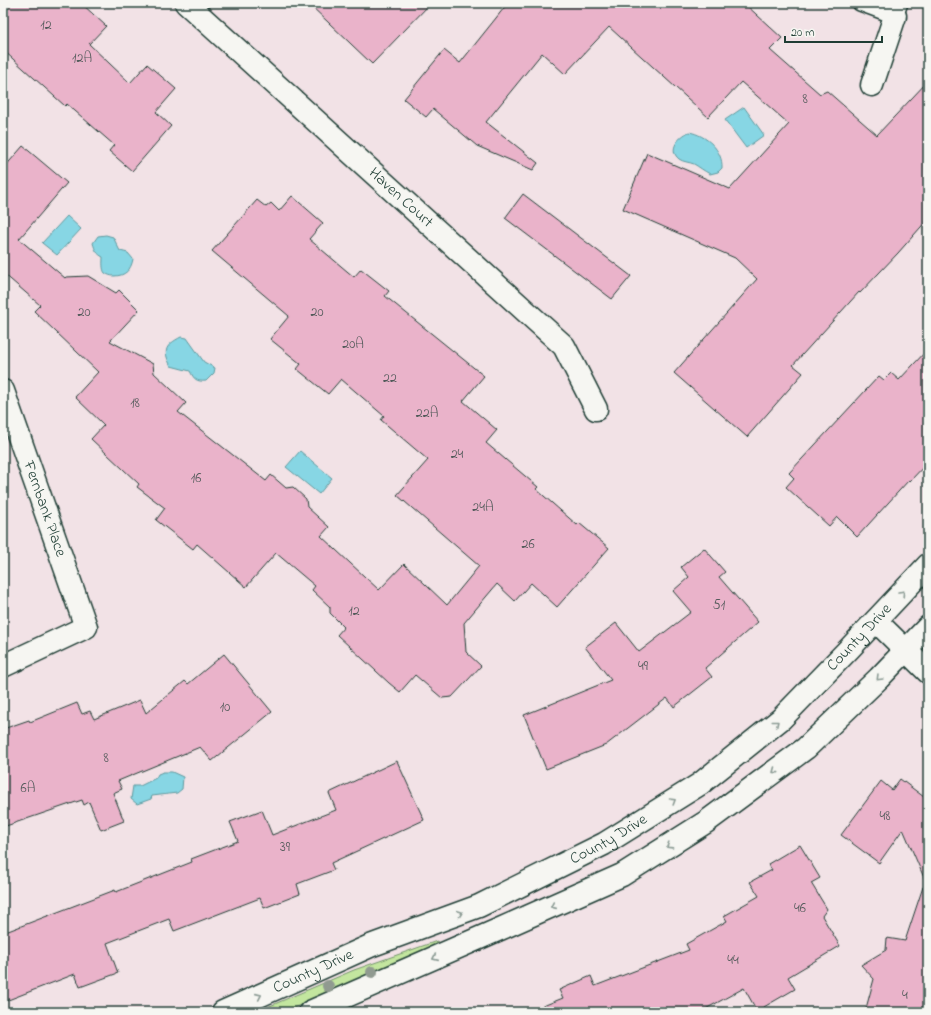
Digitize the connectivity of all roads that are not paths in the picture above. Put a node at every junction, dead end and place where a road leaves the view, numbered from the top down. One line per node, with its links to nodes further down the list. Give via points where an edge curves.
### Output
1 (186, 3): 6 (main road, Haven Court, via 564,346)
2 (860, 3): 3 (lane)
3 (898, 9): 4 (main road)
4 (872, 85)
5 (3, 391): 11 (main road, Fernbank Place, via 86,627)
6 (596, 409)
7 (928, 565): 8 (main road, County Drive, one-way to 7)
8 (876, 621): 10 (main road); 13 (main road, County Drive, one-way to 8, via 370,946 479,906 604,844 700,784 782,719)
9 (928, 628): 10 (main road)
10 (906, 650): 12 (main road); 14 (main road, one-way to 14, via 806,748 706,822 622,875)
11 (3, 666)
12 (928, 672)
13 (223, 1012)
14 (310, 1012)

